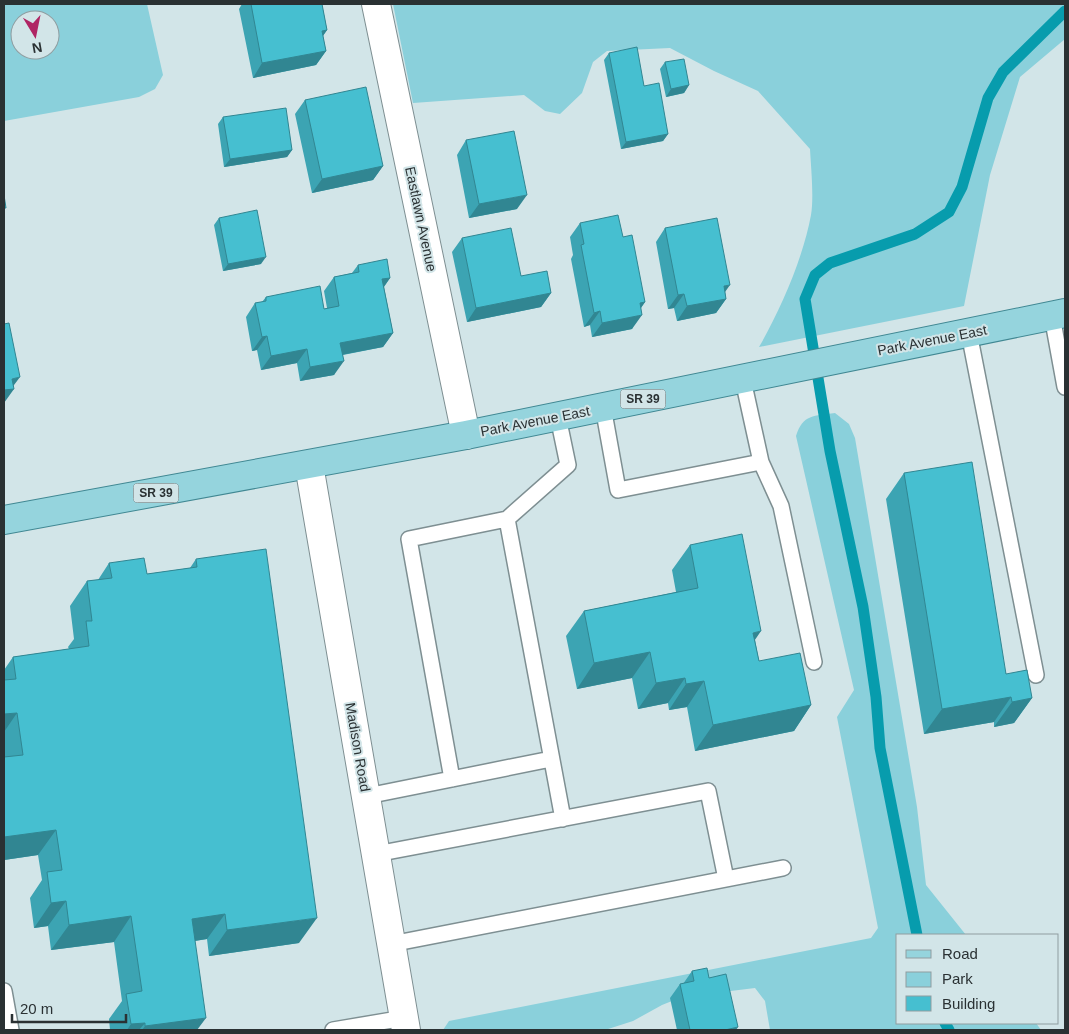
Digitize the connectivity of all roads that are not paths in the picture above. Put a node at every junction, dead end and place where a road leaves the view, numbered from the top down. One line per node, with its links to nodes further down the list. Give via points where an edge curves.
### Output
1 (376, 4): 8 (street, Eastlawn Avenue)
2 (1059, 315): 3 (main road, Park Avenue East / SR 39); 5 (lane)
3 (969, 333): 4 (main road, Park Avenue East / SR 39); 14 (lane)
4 (753, 377): 6 (main road, Park Avenue East / SR 39); 9 (lane)
5 (1065, 387)
6 (603, 407): 7 (main road, Park Avenue East / SR 39); 9 (lane, via 618,490)
7 (558, 416): 8 (main road, Park Avenue East / SR 39); 11 (lane, via 568,465)
8 (466, 435): 10 (main road, Park Avenue East / SR 39)
9 (761, 462): 13 (lane, via 781,506)
10 (309, 465): 12 (main road, Park Avenue East / SR 39); 17 (street, Madison Road)
11 (507, 519): 15 (lane); 16 (lane, via 409,539)
12 (4, 520)
13 (814, 662)
14 (1036, 675)
15 (551, 759): 16 (lane); 18 (lane)
16 (452, 779): 17 (lane)
17 (367, 796): 19 (street, Madison Road)
18 (562, 819): 19 (lane); 21 (lane, via 708,791)
19 (376, 854): 22 (street, Madison Road)
20 (783, 868): 21 (lane)
21 (726, 879): 22 (lane)
22 (391, 944): 24 (street, Madison Road)
23 (4, 994): 25 (lane)
24 (405, 1024): 26 (lane)
25 (10, 1030)
26 (333, 1030)

